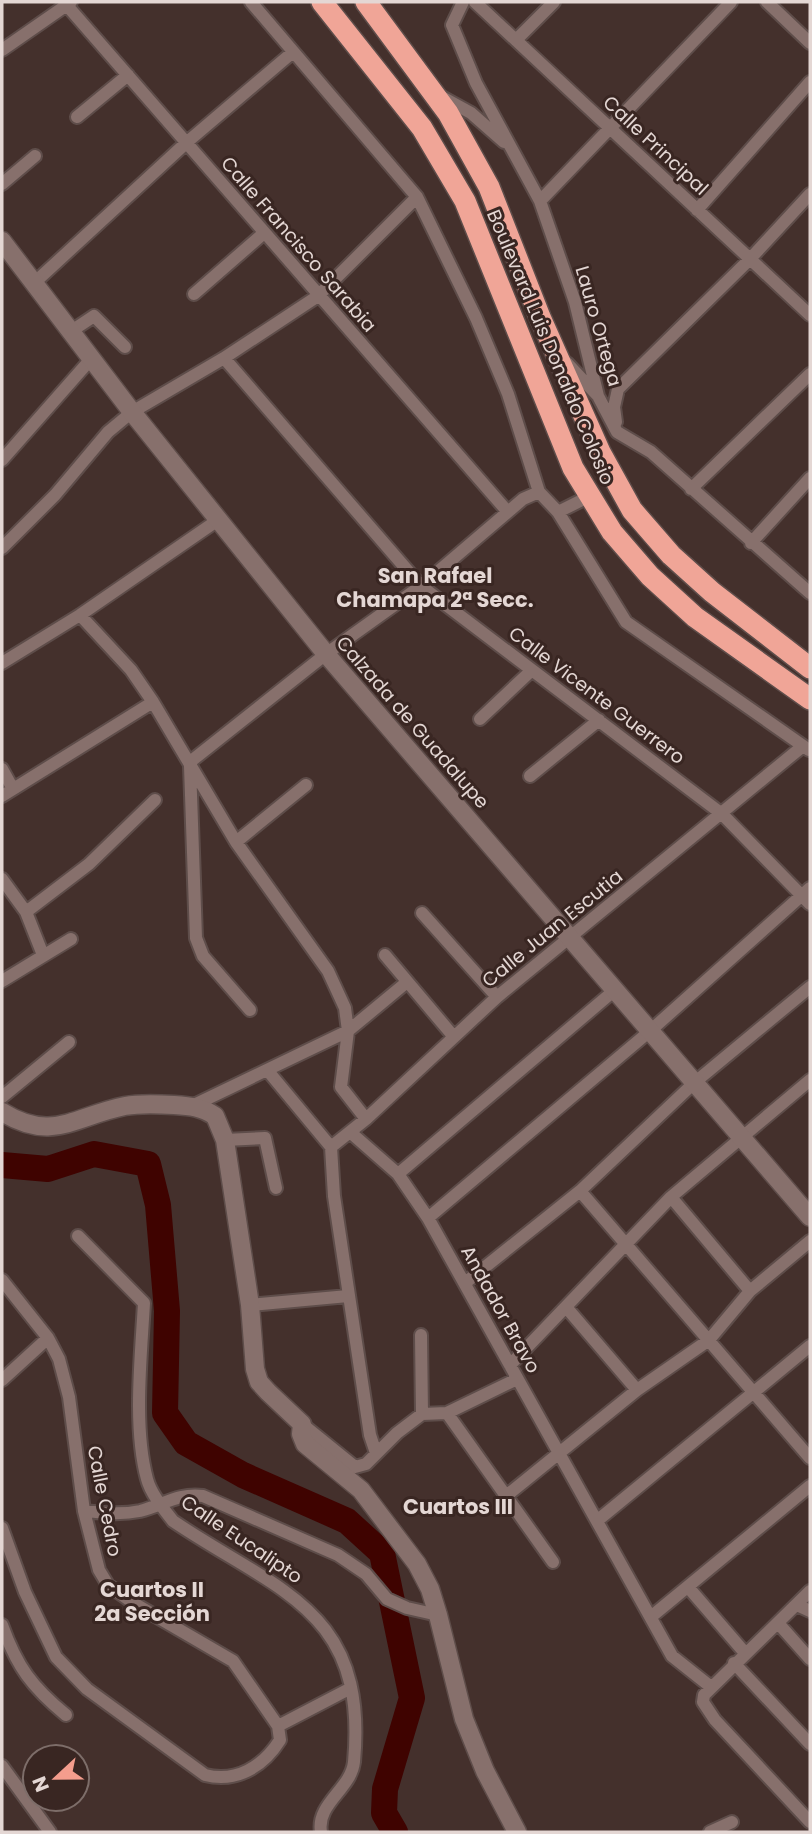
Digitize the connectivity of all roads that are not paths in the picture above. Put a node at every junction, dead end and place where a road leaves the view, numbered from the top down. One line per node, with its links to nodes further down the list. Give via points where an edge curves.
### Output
1 (251, 2): 13 (street)
2 (322, 2): 47 (highway, Boulevard Luis Donaldo Colosio, via 422,128 465,201 515,332)
3 (366, 2): 16 (highway, Boulevard Luis Donaldo Colosio)
4 (463, 2): 20 (street, Lauro Ortega, via 452,25 476,83)
5 (475, 2): 10 (street, Calle Principal)
6 (554, 2): 10 (street)
7 (731, 2): 18 (street)
8 (767, 2): 11 (street)
9 (67, 3): 12 (street); 14 (street, Calle Francisco Sarabia)
10 (516, 40): 18 (street, Calle Principal)
11 (810, 43)
12 (2, 50)
13 (293, 52): 19 (street); 24 (street)
14 (128, 75): 17 (street); 19 (street, Calle Francisco Sarabia)
15 (810, 82): 26 (street)
16 (433, 93): 20 (street, via 471,113); 36 (highway, Boulevard Luis Donaldo Colosio, via 489,187)
17 (77, 117)
18 (610, 128): 25 (street); 26 (street, Calle Principal)
19 (186, 143): 27 (street, Calle Francisco Sarabia); 30 (street)
20 (512, 149): 25 (street, Lauro Ortega)
21 (35, 156): 22 (street)
22 (2, 184)
23 (810, 194): 29 (street)
24 (417, 197): 32 (street); 46 (street, via 508,394)
25 (540, 201): 40 (street, Lauro Ortega, via 575,302)
26 (697, 210): 29 (street, Calle Principal)
27 (264, 233): 31 (street); 32 (street, Calle Francisco Sarabia)
28 (5, 253): 30 (street, Calzada de Guadalupe)
29 (750, 259): 33 (street, Calle Principal); 42 (street, via 618,388 614,407)
30 (33, 284): 34 (street, Calzada de Guadalupe)
31 (194, 295)
32 (318, 296): 37 (street); 48 (street, Calle Francisco Sarabia)
33 (810, 316)
34 (70, 332): 35 (street, via 94,316); 38 (street, Calzada de Guadalupe)
35 (125, 347)
36 (555, 351): 40 (street); 58 (highway, Boulevard Luis Donaldo Colosio, via 600,452 632,510 671,555 712,592)
37 (224, 358): 41 (street); 53 (street, Calle Vicente Guerrero)
38 (91, 359): 41 (street, Calzada de Guadalupe); 43 (street)
39 (810, 374): 45 (street)
40 (598, 396): 42 (street, Lauro Ortega)
41 (132, 412): 50 (street, Calzada de Guadalupe); 52 (street, via 108,432)
42 (617, 432): 45 (street, via 651,452)
43 (2, 460)
44 (810, 478): 51 (street)
45 (691, 489): 51 (street)
46 (539, 492): 48 (street); 49 (street)
47 (588, 497): 49 (street); 60 (highway, Boulevard Luis Donaldo Colosio, via 650,576 695,617)
48 (507, 511): 53 (street)
49 (558, 512): 64 (street, via 626,622)
50 (218, 520): 55 (street); 56 (street, Calzada de Guadalupe)
51 (751, 544): 54 (street)
52 (2, 548)
53 (421, 586): 56 (street); 59 (street, Calle Vicente Guerrero)
54 (810, 593)
55 (80, 615): 57 (street); 61 (street, via 131,670)
56 (326, 654): 65 (street); 77 (street, Calzada de Guadalupe)
57 (2, 663)
58 (810, 668)
59 (532, 670): 62 (street); 63 (street, Calle Vicente Guerrero)
60 (810, 699)
61 (153, 702): 65 (street); 69 (street)
62 (480, 719)
63 (599, 720): 67 (street); 71 (street, Calle Vicente Guerrero)
64 (807, 748): 71 (street, Calle Juan Escutia)
65 (190, 762): 72 (street); 86 (street, via 196,938 203,956)
66 (2, 769): 69 (street)
67 (530, 776)
68 (306, 785): 72 (street)
69 (7, 792)
70 (155, 800): 75 (street, via 89,864)
71 (722, 814): 74 (street, Calle Vicente Guerrero); 77 (street, Calle Juan Escutia)
72 (236, 842): 87 (street, via 328,971 345,1008)
73 (2, 878): 75 (street)
74 (808, 896): 88 (street)
75 (26, 912): 79 (street)
76 (422, 913): 85 (street)
77 (571, 936): 84 (street, Calzada de Guadalupe); 85 (street, Calle Juan Escutia)
78 (71, 939): 79 (street)
79 (43, 955): 81 (street)
80 (385, 955): 82 (street)
81 (2, 981)
82 (407, 982): 87 (street); 89 (street)
83 (810, 988): 93 (street)
84 (616, 989): 88 (street, Calzada de Guadalupe); 102 (street)
85 (497, 997): 89 (street, Calle Juan Escutia)
86 (250, 1010)
87 (348, 1031): 91 (street); 97 (street, via 341,1087)
88 (650, 1031): 93 (street, Calzada de Guadalupe); 107 (street)
89 (454, 1037): 97 (street, Calle Juan Escutia)
90 (69, 1042): 94 (street)
91 (268, 1071): 95 (street); 101 (street)
92 (810, 1080): 100 (street)
93 (694, 1083): 100 (street, Calzada de Guadalupe); 104 (street)
94 (2, 1097)
95 (192, 1106): 96 (street, via 128,1106 49,1128 31,1126); 99 (street, via 215,1116)
96 (2, 1112)
97 (366, 1119): 98 (street, Calle Juan Escutia)
98 (350, 1132): 101 (street, Calle Juan Escutia); 102 (street, Andador Bravo)
99 (225, 1140): 103 (street, via 265,1138); 115 (street)
100 (741, 1140): 105 (street); 106 (street, Calzada de Guadalupe)
101 (331, 1147): 114 (street)
102 (398, 1174): 107 (street, Andador Bravo)
103 (276, 1188)
104 (580, 1191): 110 (street); 112 (street)
105 (671, 1197): 110 (street); 113 (street)
106 (810, 1217)
107 (428, 1218): 112 (street, Andador Bravo)
108 (78, 1236): 134 (street, via 144,1303 140,1421 147,1480)
109 (810, 1241): 113 (street)
110 (626, 1245): 116 (street); 119 (street)
111 (2, 1280): 118 (street, Calle Cedro)
112 (466, 1283): 121 (street, Andador Bravo)
113 (750, 1291): 119 (street)
114 (348, 1296): 115 (street); 130 (street)
115 (250, 1305): 128 (street, via 259,1382)
116 (566, 1307): 121 (street); 124 (street)
117 (421, 1335): 127 (street)
118 (48, 1338): 123 (street); 135 (street, Calle Cedro, via 69,1397)
119 (709, 1340): 124 (street); 125 (street)
120 (810, 1346): 125 (street)
121 (510, 1365): 122 (street, Andador Bravo)
122 (517, 1379): 126 (street); 129 (street, Andador Bravo)
123 (2, 1380)
124 (637, 1390): 129 (street)
125 (754, 1395): 131 (street); 136 (street)
126 (447, 1413): 127 (street); 133 (street)
127 (422, 1414): 130 (street)
128 (302, 1424): 130 (street, via 355,1467 366,1464); 143 (street, via 305,1444 361,1490 417,1564)
129 (559, 1450): 133 (street); 136 (street, Andador Bravo)
130 (376, 1453)
131 (810, 1458)
132 (810, 1486): 139 (street)
133 (506, 1496): 138 (street)
134 (160, 1504): 135 (street, via 125,1513); 143 (street, via 186,1494 203,1496 338,1555 366,1574 387,1599); 151 (street, Calle Eucalipto, via 173,1521 285,1589 313,1612 346,1664)
135 (84, 1511): 153 (street, Calle Cedro, via 99,1570 108,1584 233,1661)
136 (598, 1520): 144 (street, Andador Bravo)
137 (2, 1528): 153 (street, via 56,1657 87,1689 205,1775 224,1780 243,1774 271,1755 280,1740)
138 (553, 1562)
139 (688, 1587): 144 (street); 147 (street)
140 (810, 1591): 141 (street)
141 (797, 1605): 142 (street); 145 (street)
142 (810, 1611)
143 (438, 1615): 160 (street, via 464,1720)
144 (652, 1616): 150 (street, Andador Bravo, via 672,1656)
145 (778, 1623): 147 (street); 148 (street)
146 (2, 1625): 152 (street, via 36,1690)
147 (745, 1653): 149 (street)
148 (810, 1658)
149 (734, 1663): 150 (street); 154 (street)
150 (711, 1687): 157 (street, via 703,1702 715,1720)
151 (351, 1688): 153 (street); 159 (street, Calle Eucalipto, via 353,1771 327,1806)
152 (66, 1715)
153 (278, 1727)
154 (810, 1744)
155 (2, 1766): 158 (street)
156 (732, 1822): 161 (street)
157 (810, 1822)
158 (50, 1832)
159 (321, 1832)
160 (517, 1832)
161 (710, 1832)

